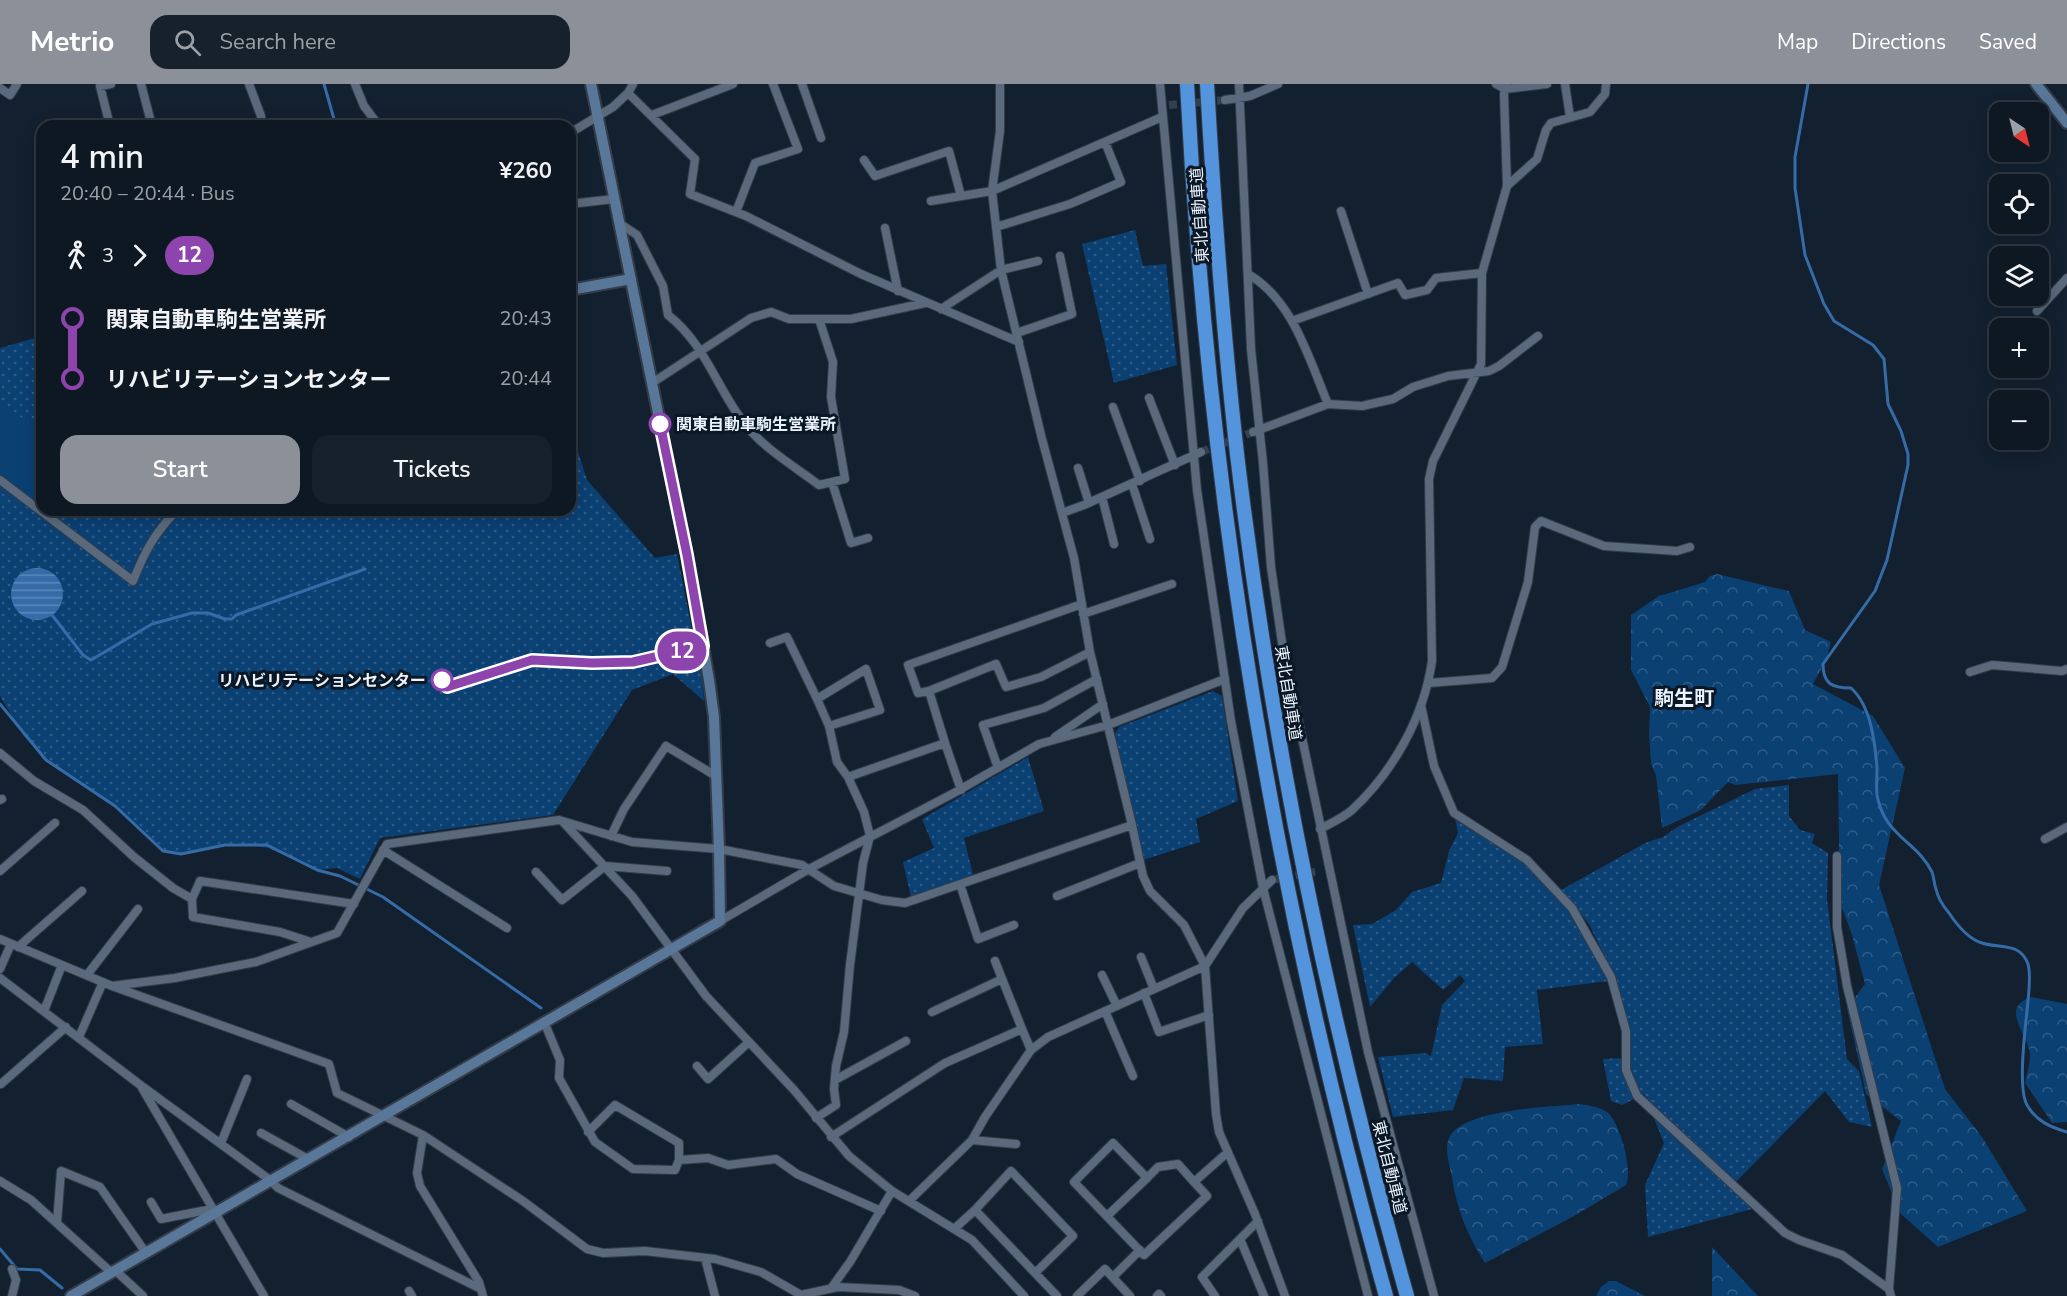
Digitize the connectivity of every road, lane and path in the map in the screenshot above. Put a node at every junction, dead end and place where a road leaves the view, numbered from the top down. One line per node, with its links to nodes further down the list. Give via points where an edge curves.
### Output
1 (17, 84): 23 (street, via 10,95)
2 (111, 84): 31 (street, via 100,86)
3 (141, 84): 32 (street)
4 (249, 84): 33 (street)
5 (355, 84): 34 (street)
6 (591, 84): 28 (street)
7 (633, 84): 24 (street)
8 (733, 84): 27 (street)
9 (773, 84): 47 (street, via 798,148 755,163)
10 (801, 84): 37 (street)
11 (1000, 84): 41 (street, via 1000,131)
12 (1160, 84): 29 (street, via 1165,105)
13 (1187, 84): 238 (highway, 東北自動車道, via 1216,446 1254,711 1307,983)
14 (1207, 84): 239 (highway, 東北自動車道, via 1237,454 1276,718 1326,974)
15 (1239, 84): 25 (street)
16 (1278, 84): 25 (street)
17 (1496, 84): 22 (street)
18 (1547, 84): 22 (street)
19 (1565, 84): 30 (street)
20 (1606, 84): 30 (street, via 1605,94 1590,112)
21 (2036, 84): 35 (street)
22 (1505, 87): 40 (street)
23 (0, 88)
24 (628, 93): 27 (street); 28 (street)
25 (1241, 98): 26 (street); 55 (street)
26 (1225, 100)
27 (652, 115): 47 (street, via 695,159 690,194)
28 (597, 116): 36 (street); 43 (street)
29 (1162, 117): 38 (street); 76 (street)
30 (1570, 117): 40 (street, via 1551,123 1537,159)
31 (108, 120)
32 (150, 120)
33 (261, 120)
34 (374, 120)
35 (2067, 123)
36 (576, 129)
37 (820, 138)
38 (1105, 142): 41 (street); 49 (street, via 1121,182 1070,204)
39 (864, 160): 42 (street, via 874,176 949,152)
40 (1507, 186): 54 (street)
41 (992, 191): 42 (street); 49 (street)
42 (961, 196): 44 (street)
43 (614, 199): 45 (street); 48 (street)
44 (931, 201)
45 (576, 203)
46 (1341, 211): 60 (street)
47 (736, 212): 59 (street)
48 (619, 223): 57 (street); 69 (street, via 637,235 663,286 668,315)
49 (996, 227): 53 (street)
50 (885, 228): 59 (street)
51 (1060, 256): 66 (street, via 1072,314)
52 (1038, 261): 53 (street)
53 (1001, 270): 62 (street); 66 (street)
54 (1482, 273): 60 (street, via 1436,278 1427,290 1405,295 1398,283); 70 (street)
55 (1248, 274): 65 (street, via 1262,282); 75 (street)
56 (2067, 278): 63 (street)
57 (631, 279): 58 (street); 71 (street)
58 (576, 289)
59 (898, 291): 61 (street)
60 (1368, 294): 65 (street)
61 (925, 303): 62 (street); 64 (street, via 851,320)
62 (941, 309): 68 (street)
63 (2037, 310)
64 (819, 319): 69 (street, via 789,319 771,312 750,318); 80 (street, via 833,362 831,397 845,479)
65 (1292, 321): 73 (street)
66 (1017, 333): 68 (street)
67 (1538, 336): 70 (street, via 1499,366)
68 (1019, 342): 85 (street)
69 (702, 351): 71 (street); 80 (street, via 754,435 819,485)
70 (1478, 372): 73 (street, via 1448,376 1413,387 1393,399 1362,406); 103 (street, via 1432,461 1429,479)
71 (652, 383): 96 (street)
72 (1149, 398): 77 (street)
73 (1328, 404): 75 (street)
74 (1113, 406): 81 (street)
75 (1256, 430): 121 (street, via 1287,672)
76 (1198, 454): 77 (street); 102 (street)
77 (1175, 465): 81 (street)
78 (1078, 468): 83 (street)
79 (0, 480): 84 (street)
80 (832, 482): 88 (street, via 851,543)
81 (1136, 482): 82 (street); 89 (street)
82 (1102, 497): 83 (street); 90 (street)
83 (1089, 503): 85 (street)
84 (36, 508)
85 (1062, 513): 93 (street)
86 (47, 516): 87 (street, via 133,582 144,552)
87 (172, 516)
88 (868, 538)
89 (1150, 539)
90 (1114, 544)
91 (1690, 547): 103 (street, via 1677,551 1604,546 1541,521 1535,527 1528,582 1502,667 1492,678)
92 (1172, 584): 94 (street)
93 (1082, 604): 94 (street); 104 (street, via 908,665 918,693)
94 (1083, 614): 97 (street)
95 (770, 644): 105 (street, via 788,637)
96 (703, 646): 98 (street, via 633,662); 114 (street, via 714,717)
97 (1090, 652): 101 (street); 104 (street, via 1041,677 1006,687 996,664)
98 (542, 660)
99 (2067, 669): 100 (street, via 1992,665)
100 (1970, 672)
101 (1097, 679): 106 (street); 113 (street, via 1044,708 983,725)
102 (1224, 679): 108 (street); 138 (street)
103 (1429, 683): 107 (street)
104 (929, 691): 111 (street)
105 (817, 699): 109 (street); 109 (street, via 866,669 880,710)
106 (1103, 704): 108 (street); 110 (street)
107 (1420, 705): 121 (street, via 1398,755 1368,793 1351,811); 221 (street, via 1434,766 1454,813 1527,860 1572,908 1611,977 1626,1031 1626,1070 1637,1096 1785,1233 1842,1255)
108 (1108, 725): 110 (street); 119 (street)
109 (829, 726): 115 (street, via 837,762)
110 (1049, 741): 113 (street)
111 (945, 743): 115 (street); 116 (street)
112 (0, 753): 142 (street, via 34,781 82,810 134,857)
113 (998, 768): 116 (street)
114 (716, 776): 122 (street, via 666,746); 125 (street)
115 (848, 777): 123 (street)
116 (961, 790): 123 (street)
117 (563, 822): 122 (street); 126 (street, via 387,844); 129 (street)
118 (56, 824): 132 (street)
119 (1132, 825): 128 (street); 137 (street)
120 (2067, 827): 124 (street)
121 (1320, 829): 131 (street)
122 (611, 836): 125 (street, via 632,842)
123 (870, 836): 130 (street); 140 (street)
124 (2045, 839)
125 (719, 849): 130 (street); 145 (street)
126 (383, 850): 143 (street); 147 (street)
127 (1837, 856): 221 (street, via 1837,927 1847,986 1897,1188)
128 (1140, 863): 141 (street); 155 (street, via 1150,891 1184,925)
129 (604, 867): 133 (street); 135 (street, via 562,900); 151 (street, via 632,896)
130 (809, 869): 140 (street, via 834,886); 145 (street)
131 (1328, 869): 134 (street); 240 (street, via 1368,1052)
132 (0, 871)
133 (667, 871)
134 (1318, 871)
135 (536, 872)
136 (1272, 880): 138 (street)
137 (960, 884): 140 (street, via 905,903); 146 (street, via 978,939)
138 (1263, 888): 155 (street, via 1243,908); 237 (street)
139 (82, 891): 150 (street)
140 (859, 894): 180 (street)
141 (1057, 896)
142 (192, 899): 143 (street, via 200,881); 149 (street, via 194,917 280,932)
143 (354, 904): 149 (street, via 338,933)
144 (138, 909): 157 (street)
145 (720, 921): 151 (street)
146 (1014, 925)
147 (507, 928)
148 (0, 939): 150 (street)
149 (311, 942): 162 (street, via 256,962)
150 (14, 945): 154 (street); 156 (street)
151 (671, 951): 170 (street); 175 (street)
152 (1141, 957): 163 (street)
153 (994, 961): 160 (street)
154 (62, 965): 157 (street); 166 (street)
155 (1205, 966): 163 (street); 169 (street)
156 (0, 969)
157 (87, 975): 161 (street)
158 (1102, 975): 165 (street)
159 (0, 978): 166 (street)
160 (1002, 979): 168 (street); 172 (street)
161 (103, 982): 162 (street); 173 (street)
162 (112, 986): 184 (street, via 329,1064 337,1093)
163 (1154, 989): 164 (street)
164 (1144, 993): 165 (street); 169 (street, via 1159,1032)
165 (1117, 1006): 167 (street)
166 (44, 1011): 171 (street)
167 (1105, 1011): 176 (street, via 1048,1036); 178 (street)
168 (932, 1012)
169 (1209, 1015): 194 (street, via 1216,1114)
170 (545, 1024): 184 (street); 186 (street, via 560,1060 559,1078)
171 (66, 1027): 173 (street); 181 (street)
172 (1022, 1029): 176 (street); 190 (street, via 945,1063)
173 (79, 1037): 182 (street)
174 (906, 1041): 180 (street)
175 (749, 1042): 177 (street, via 708,1079); 185 (street)
176 (1031, 1050): 191 (street)
177 (697, 1066)
178 (1133, 1076)
179 (248, 1079): 192 (street)
180 (835, 1080): 185 (street, via 836,1105)
181 (1, 1084)
182 (139, 1084): 192 (street); 205 (street)
183 (291, 1104): 189 (street)
184 (384, 1117): 188 (street); 189 (street)
185 (816, 1118): 190 (street)
186 (588, 1132): 196 (street, via 595,1142 633,1169 675,1170); 196 (street, via 615,1105 679,1143)
187 (261, 1133): 195 (street)
188 (423, 1135): 214 (street, via 587,1249); 220 (street, via 417,1173 420,1186)
189 (349, 1137): 195 (street)
190 (831, 1137): 201 (street)
191 (972, 1140): 193 (street); 202 (street)
192 (221, 1143): 198 (street)
193 (1016, 1144)
194 (1228, 1152): 200 (street); 208 (street)
195 (308, 1159): 198 (street)
196 (679, 1160): 206 (street, via 708,1158 728,1165 776,1159 797,1174)
197 (1147, 1178): 200 (street, via 1158,1167 1178,1164); 207 (street); 207 (street, via 1113,1143 1074,1182)
198 (270, 1180): 205 (street); 220 (street, via 278,1188)
199 (0, 1181): 209 (street, via 31,1200)
200 (1194, 1182): 212 (street, via 1207,1196 1144,1255)
201 (892, 1191): 202 (street); 206 (street)
202 (909, 1201): 210 (street)
203 (151, 1202): 205 (street, via 161,1219)
204 (975, 1210): 210 (street); 217 (street); 217 (street, via 1011,1171 1073,1236)
205 (213, 1211): 213 (street); 227 (street)
206 (880, 1211): 219 (street)
207 (1107, 1216): 212 (street)
208 (1258, 1221): 211 (street); 236 (street)
209 (57, 1223): 213 (street, via 61,1171 100,1187); 216 (street)
210 (954, 1229): 231 (street, via 972,1240)
211 (1240, 1239): 223 (street, via 1202,1277); 235 (street)
212 (1140, 1250): 218 (street)
213 (146, 1253): 216 (street)
214 (705, 1258): 222 (street, via 761,1272); 228 (street)
215 (12, 1269): 224 (street, via 16,1280)
216 (114, 1272): 225 (street); 226 (street)
217 (1035, 1273): 232 (street)
218 (1113, 1277): 233 (street, via 1105,1269); 234 (street)
219 (835, 1287): 222 (street); 229 (street); 230 (street, via 899,1290)
220 (482, 1293)
221 (1890, 1293)
222 (801, 1295)
223 (1213, 1295)
224 (12, 1296)
225 (71, 1296)
226 (143, 1296)
227 (264, 1296)
228 (715, 1296)
229 (842, 1296)
230 (915, 1296)
231 (1024, 1296)
232 (1057, 1296)
233 (1077, 1296)
234 (1130, 1296)
235 (1264, 1296)
236 (1285, 1296)
237 (1368, 1296)
238 (1386, 1296)
239 (1407, 1296)
240 (1434, 1296)

